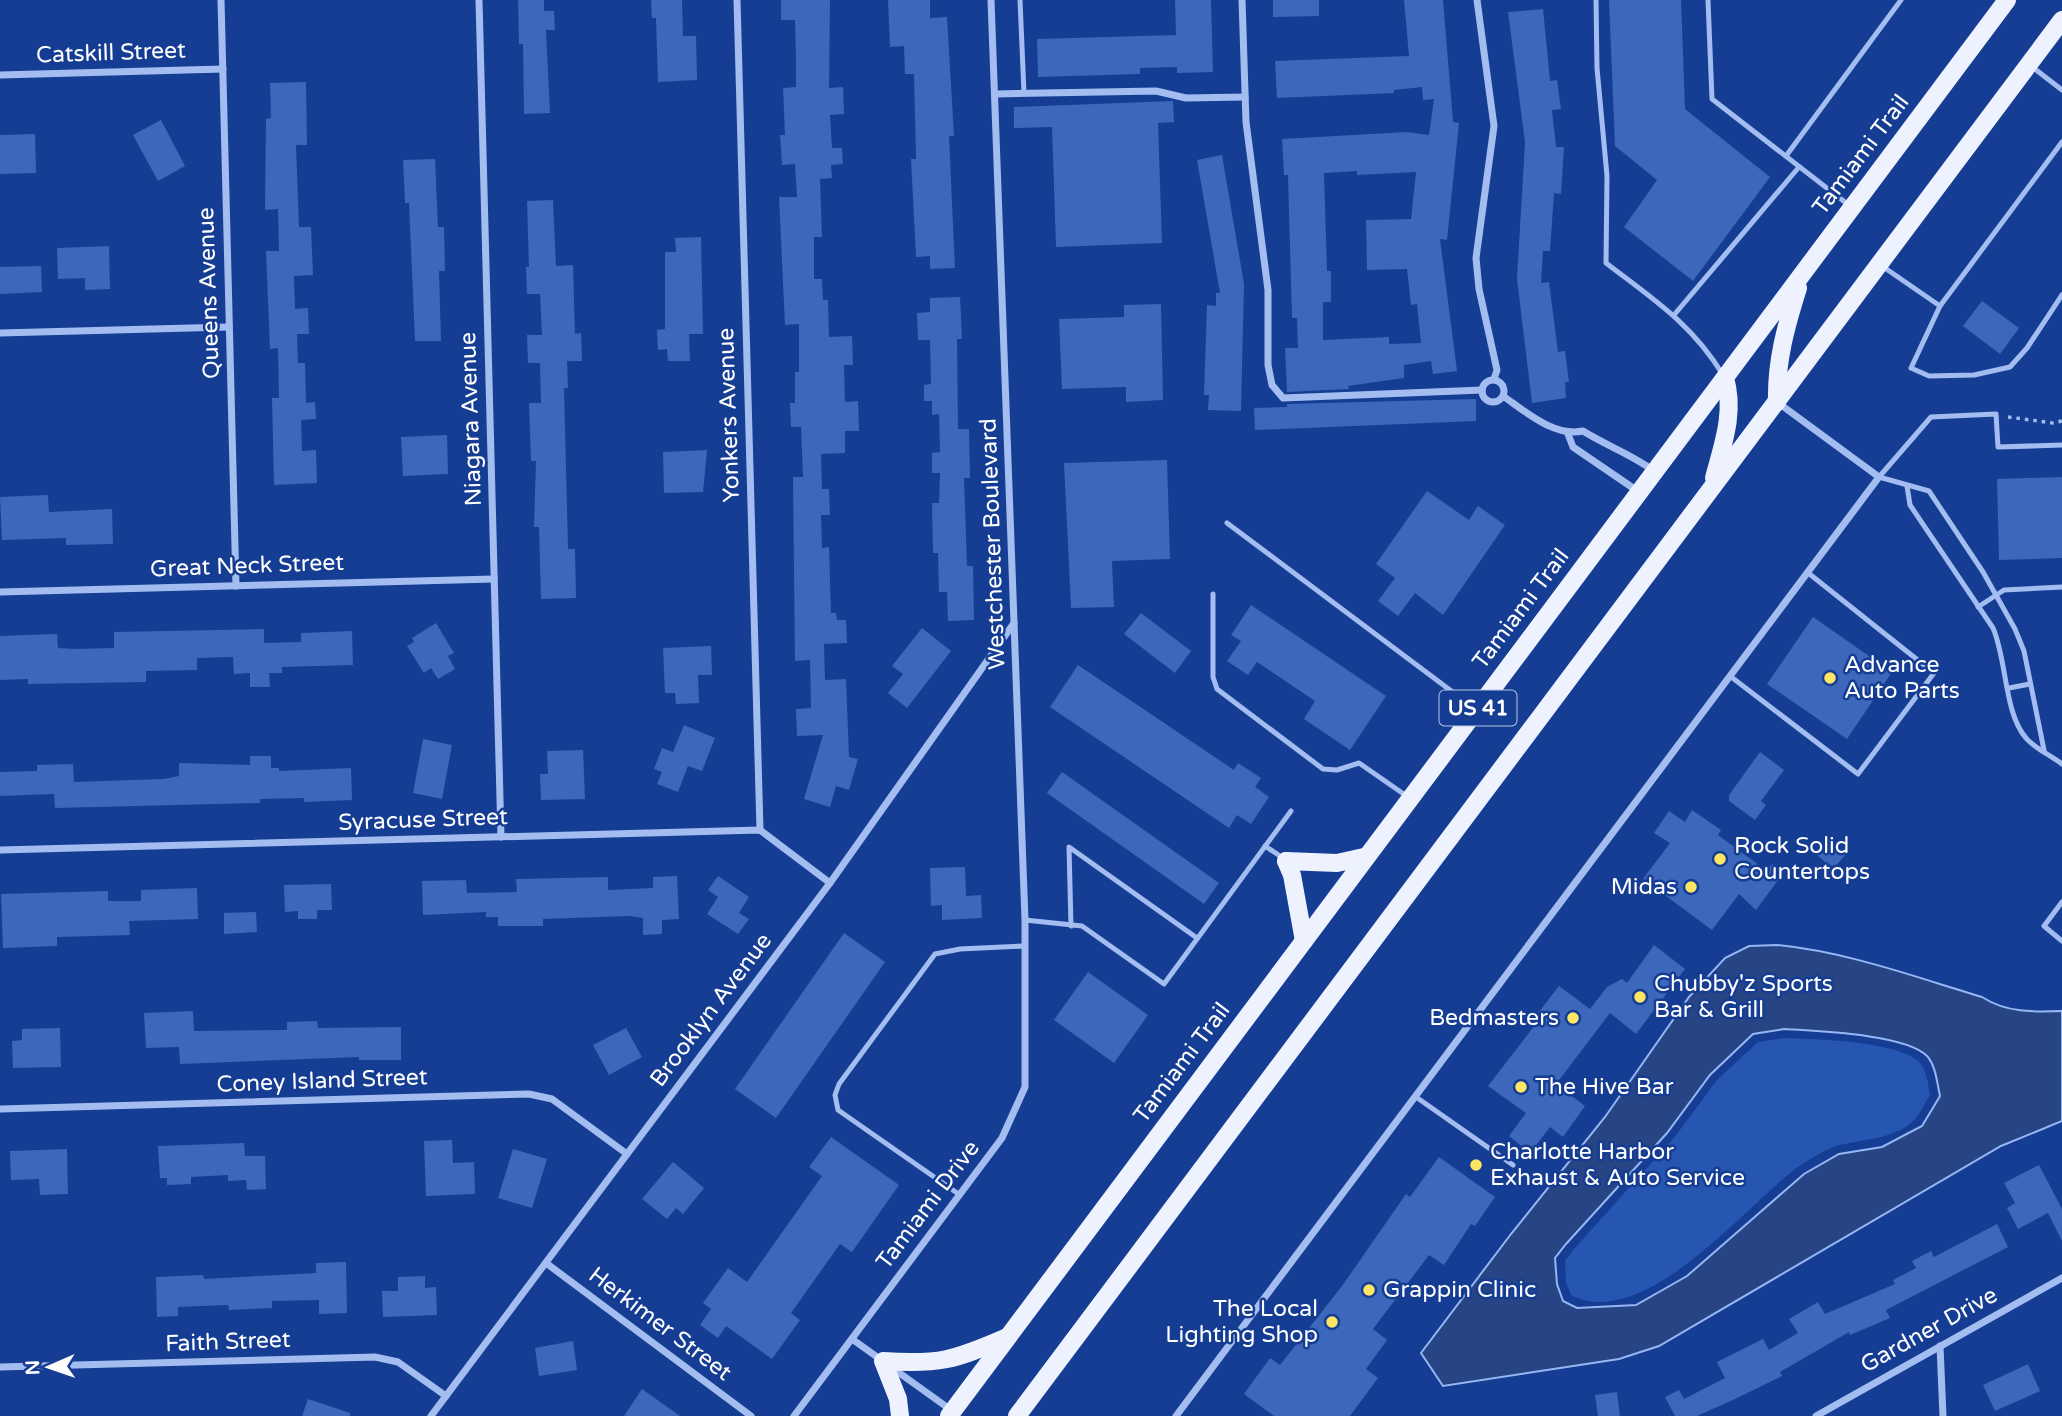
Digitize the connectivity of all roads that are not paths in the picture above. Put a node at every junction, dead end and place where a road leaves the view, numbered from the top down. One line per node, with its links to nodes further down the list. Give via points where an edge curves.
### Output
1 (221, 0): 14 (street, Queens Avenue)
2 (479, 0): 45 (street, Niagara Avenue)
3 (737, 0): 61 (street, Yonkers Avenue)
4 (991, 0): 18 (street, Westchester Boulevard)
5 (1020, 0): 17 (lane)
6 (1242, 0): 19 (street)
7 (1477, 0): 32 (street, via 1494,126 1476,258 1497,370)
8 (1596, 0): 28 (lane, via 1607,176 1606,263)
9 (1708, 0): 21 (lane, via 1713,99)
10 (1901, 0): 21 (lane)
11 (2007, 0): 23 (main road, Tamiami Trail / US 41)
12 (2062, 20): 13 (main road, US 41)
13 (2029, 65): 16 (lane); 24 (main road, US 41)
14 (223, 69): 15 (street, Catskill Street); 29 (street, Queens Avenue)
15 (0, 75)
16 (2062, 90)
17 (1024, 93): 18 (street); 19 (street, via 1156,90 1186,98)
18 (995, 94): 52 (street, Westchester Boulevard)
19 (1245, 97): 33 (street, via 1268,290 1272,385 1283,398)
20 (2062, 142): 27 (lane)
21 (1786, 156): 22 (lane)
22 (1799, 167): 23 (lane); 28 (lane)
23 (1852, 208): 25 (main road, Tamiami Trail / US 41)
24 (1880, 264): 27 (lane); 35 (main road, US 41)
25 (1802, 274): 31 (main road, Tamiami Trail / US 41); 35 (main road, via 1781,343)
26 (2062, 295): 27 (lane, via 2010,367 1975,375 1929,376 1911,368)
27 (1940, 306)
28 (1674, 315): 31 (lane, via 1704,344)
29 (229, 327): 30 (street); 46 (street, Queens Avenue)
30 (0, 333)
31 (1725, 378): 38 (main road, Tamiami Trail / US 41); 41 (main road, via 1731,398 1729,420)
32 (1494, 379): 33 (street, via 1484,383); 34 (street, via 1503,386)
33 (1482, 390): 34 (street, via 1490,401)
34 (1503, 396): 36 (street)
35 (1777, 402): 39 (street); 41 (main road, US 41)
36 (1568, 434): 38 (street, via 1583,431 1609,447 1627,451); 42 (street, via 1573,447)
37 (2062, 445): 39 (lane, via 1998,447 1996,414 1931,417)
38 (1655, 471): 42 (main road, Tamiami Trail / US 41)
39 (1879, 477): 40 (lane); 44 (street)
40 (1907, 486): 50 (lane, via 1929,491); 51 (lane, via 1910,506)
41 (1712, 488): 94 (main road, US 41)
42 (1639, 492): 56 (main road, Tamiami Trail / US 41)
43 (1227, 523): 56 (lane)
44 (1807, 572): 53 (street); 53 (lane, via 1934,673 1858,774)
45 (494, 579): 46 (street, Great Neck Street); 62 (street, Niagara Avenue)
46 (236, 586): 48 (street, Great Neck Street)
47 (2062, 587): 50 (lane)
48 (0, 592)
49 (1213, 594): 59 (lane, via 1217,689 1323,769 1359,763)
50 (1996, 594): 51 (lane); 54 (lane, via 2015,629)
51 (1978, 607): 55 (lane, via 2002,649)
52 (1015, 623): 67 (street, Brooklyn Avenue); 69 (street, Westchester Boulevard)
53 (1730, 676): 76 (street)
54 (2030, 684): 55 (lane); 57 (lane)
55 (2008, 688): 57 (lane, via 2026,739)
56 (1476, 710): 59 (main road, Tamiami Trail / US 41)
57 (2044, 750): 58 (lane)
58 (2062, 764)
59 (1410, 799): 65 (main road, Tamiami Trail / US 41)
60 (1291, 811): 63 (lane)
61 (760, 830): 62 (street, Syracuse Street); 67 (street)
62 (502, 837): 64 (street, Syracuse Street)
63 (1265, 846): 66 (lane); 71 (lane)
64 (0, 850)
65 (1364, 857): 66 (main road, via 1336,863); 72 (main road, Tamiami Trail / US 41)
66 (1286, 861): 72 (main road, via 1293,876)
67 (830, 883): 78 (street, Brooklyn Avenue)
68 (2062, 902): 73 (lane, via 2044,926)
69 (1025, 920): 70 (lane); 74 (street, Westchester Boulevard)
70 (1071, 926): 71 (lane, via 1082,926 1164,984); 71 (lane, via 1069,847)
71 (1197, 938)
72 (1304, 941): 83 (main road, Tamiami Trail / US 41)
73 (2062, 941)
74 (1024, 946): 75 (street, Westchester Boulevard); 80 (lane, via 935,954 835,1095 838,1110)
75 (1025, 1087): 80 (street, Tamiami Drive, via 1002,1138)
76 (1416, 1097): 79 (lane); 95 (street)
77 (0, 1109): 78 (street, Coney Island Street, via 529,1094 552,1099)
78 (627, 1154): 81 (street, Brooklyn Avenue)
79 (1513, 1165)
80 (960, 1195): 84 (street, Tamiami Drive)
81 (546, 1263): 88 (street, Brooklyn Avenue); 91 (street, Herkimer Street)
82 (2062, 1278): 85 (street, Gardner Drive)
83 (1008, 1336): 86 (main road, via 937,1362); 89 (main road, Tamiami Trail / US 41)
84 (852, 1339): 86 (street); 92 (street)
85 (1940, 1346): 96 (street, Gardner Drive); 97 (street)
86 (883, 1361): 89 (street); 93 (main road)
87 (0, 1367): 88 (street, Faith Street, via 375,1357 398,1362)
88 (446, 1396): 90 (street, Brooklyn Avenue)
89 (953, 1414)
90 (431, 1416)
91 (751, 1416)
92 (794, 1416)
93 (900, 1416)
94 (1017, 1416)
95 (1176, 1416)
96 (1816, 1416)
97 (1943, 1416)

